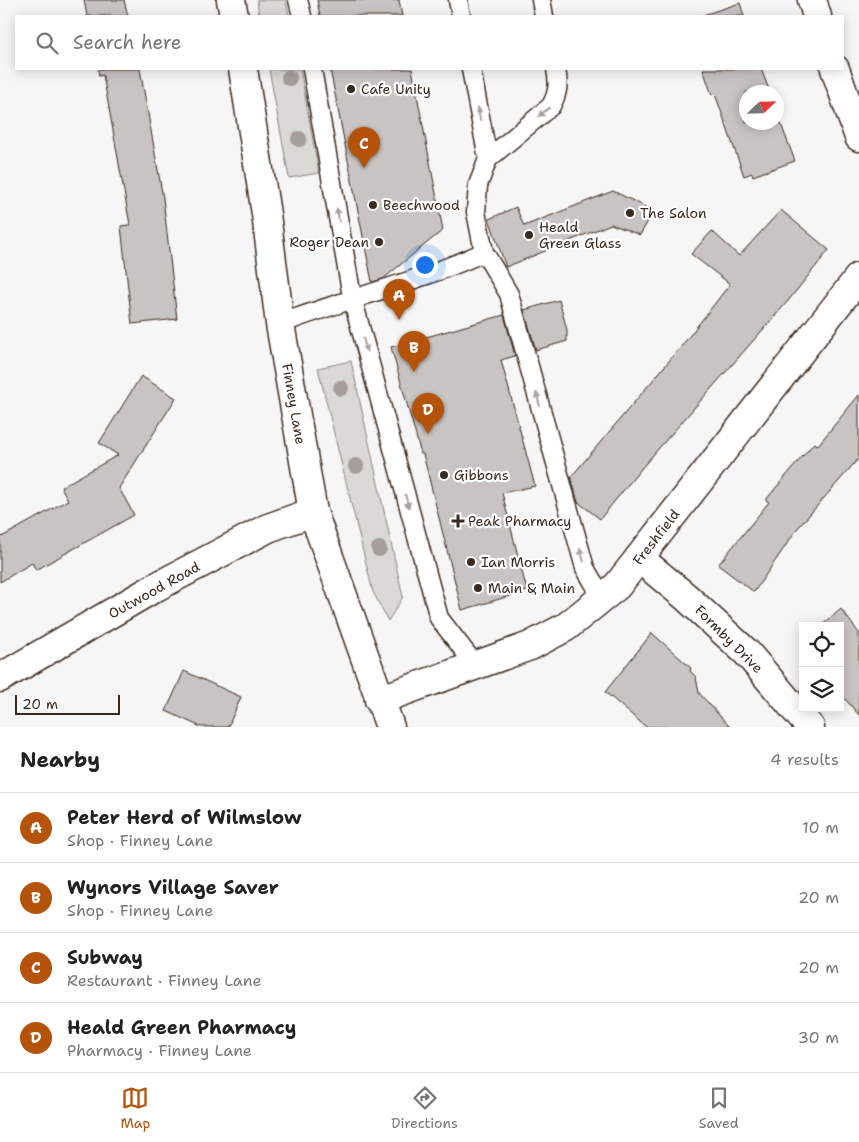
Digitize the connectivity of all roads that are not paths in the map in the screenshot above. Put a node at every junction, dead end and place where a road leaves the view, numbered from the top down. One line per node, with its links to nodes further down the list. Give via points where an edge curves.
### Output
1 (231, 0): 6 (street)
2 (298, 0): 7 (lane)
3 (458, 0): 8 (lane)
4 (541, 0): 9 (lane)
5 (812, 0): 10 (street)
6 (234, 15)
7 (302, 15)
8 (461, 15)
9 (544, 15)
10 (817, 15)
11 (243, 70): 21 (street, Finney Lane)
12 (312, 70): 20 (lane, one-way to 12)
13 (471, 70): 17 (lane, one-way to 13)
14 (556, 70): 17 (lane, one-way to 17, via 559,82 551,106)
15 (835, 70): 16 (street)
16 (859, 137)
17 (488, 158): 18 (lane, via 478,185 476,212)
18 (484, 252): 20 (lane, via 450,267); 24 (lane, one-way to 18, via 585,568 509,294)
19 (859, 278): 23 (street, Freshfield)
20 (352, 297): 21 (lane); 25 (lane, one-way to 25, via 439,618)
21 (280, 324): 22 (street, Finney Lane)
22 (313, 512): 26 (street, Outwood Road, via 268,528 164,583); 27 (street, Finney Lane)
23 (640, 558): 24 (street, Freshfield); 29 (street, Formby Drive, via 747,653)
24 (603, 599): 25 (street, Freshfield, via 566,627 530,646)
25 (476, 666): 27 (street, Freshfield)
26 (0, 678)
27 (379, 700): 28 (street, Finney Lane)
28 (390, 727)
29 (810, 727)

